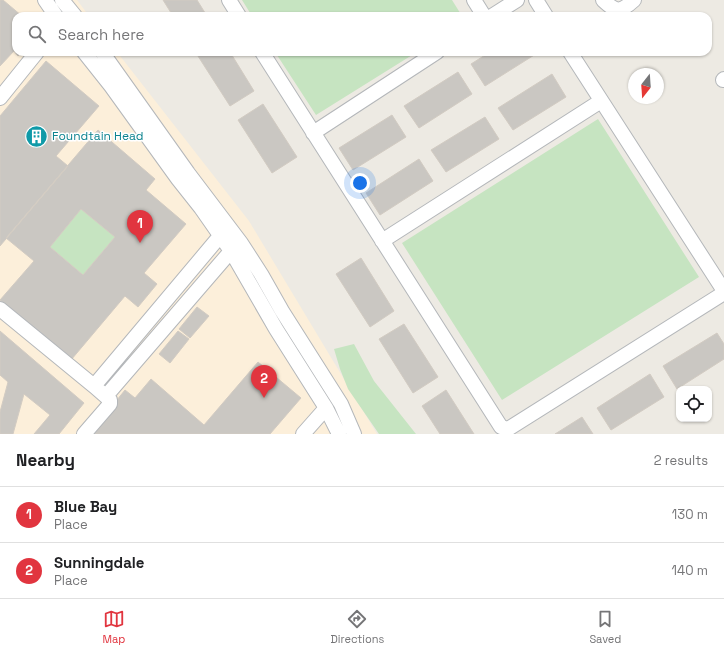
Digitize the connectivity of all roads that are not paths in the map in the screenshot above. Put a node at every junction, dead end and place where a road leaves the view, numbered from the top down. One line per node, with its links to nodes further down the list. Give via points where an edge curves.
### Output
1 (45, 0): 9 (street)
2 (62, 0): 10 (street)
3 (229, 0): 11 (street)
4 (474, 0): 12 (street)
5 (517, 0): 13 (street)
6 (536, 0): 14 (street)
7 (603, 0): 8 (street, via 612,9 619,9 626,8)
8 (634, 0)
9 (53, 12)
10 (72, 12)
11 (236, 12)
12 (482, 12)
13 (498, 12)
14 (544, 12)
15 (34, 56): 21 (street)
16 (87, 56): 24 (street, via 178,179 201,208)
17 (105, 56): 24 (street, via 174,153)
18 (265, 56): 23 (street)
19 (431, 56): 23 (street)
20 (573, 56): 22 (street)
21 (0, 98)
22 (601, 100): 25 (street); 27 (street)
23 (313, 133): 25 (street)
24 (225, 232): 26 (street); 29 (street)
25 (382, 241): 27 (street, via 501,427 508,429)
26 (236, 247): 30 (street); 31 (street, via 276,329); 35 (street, via 261,274 341,404)
27 (724, 292)
28 (0, 308): 29 (street)
29 (94, 386): 30 (street)
30 (106, 396): 32 (street, via 110,404)
31 (326, 408): 33 (street); 34 (street)
32 (84, 434)
33 (303, 434)
34 (339, 434)
35 (354, 434)

